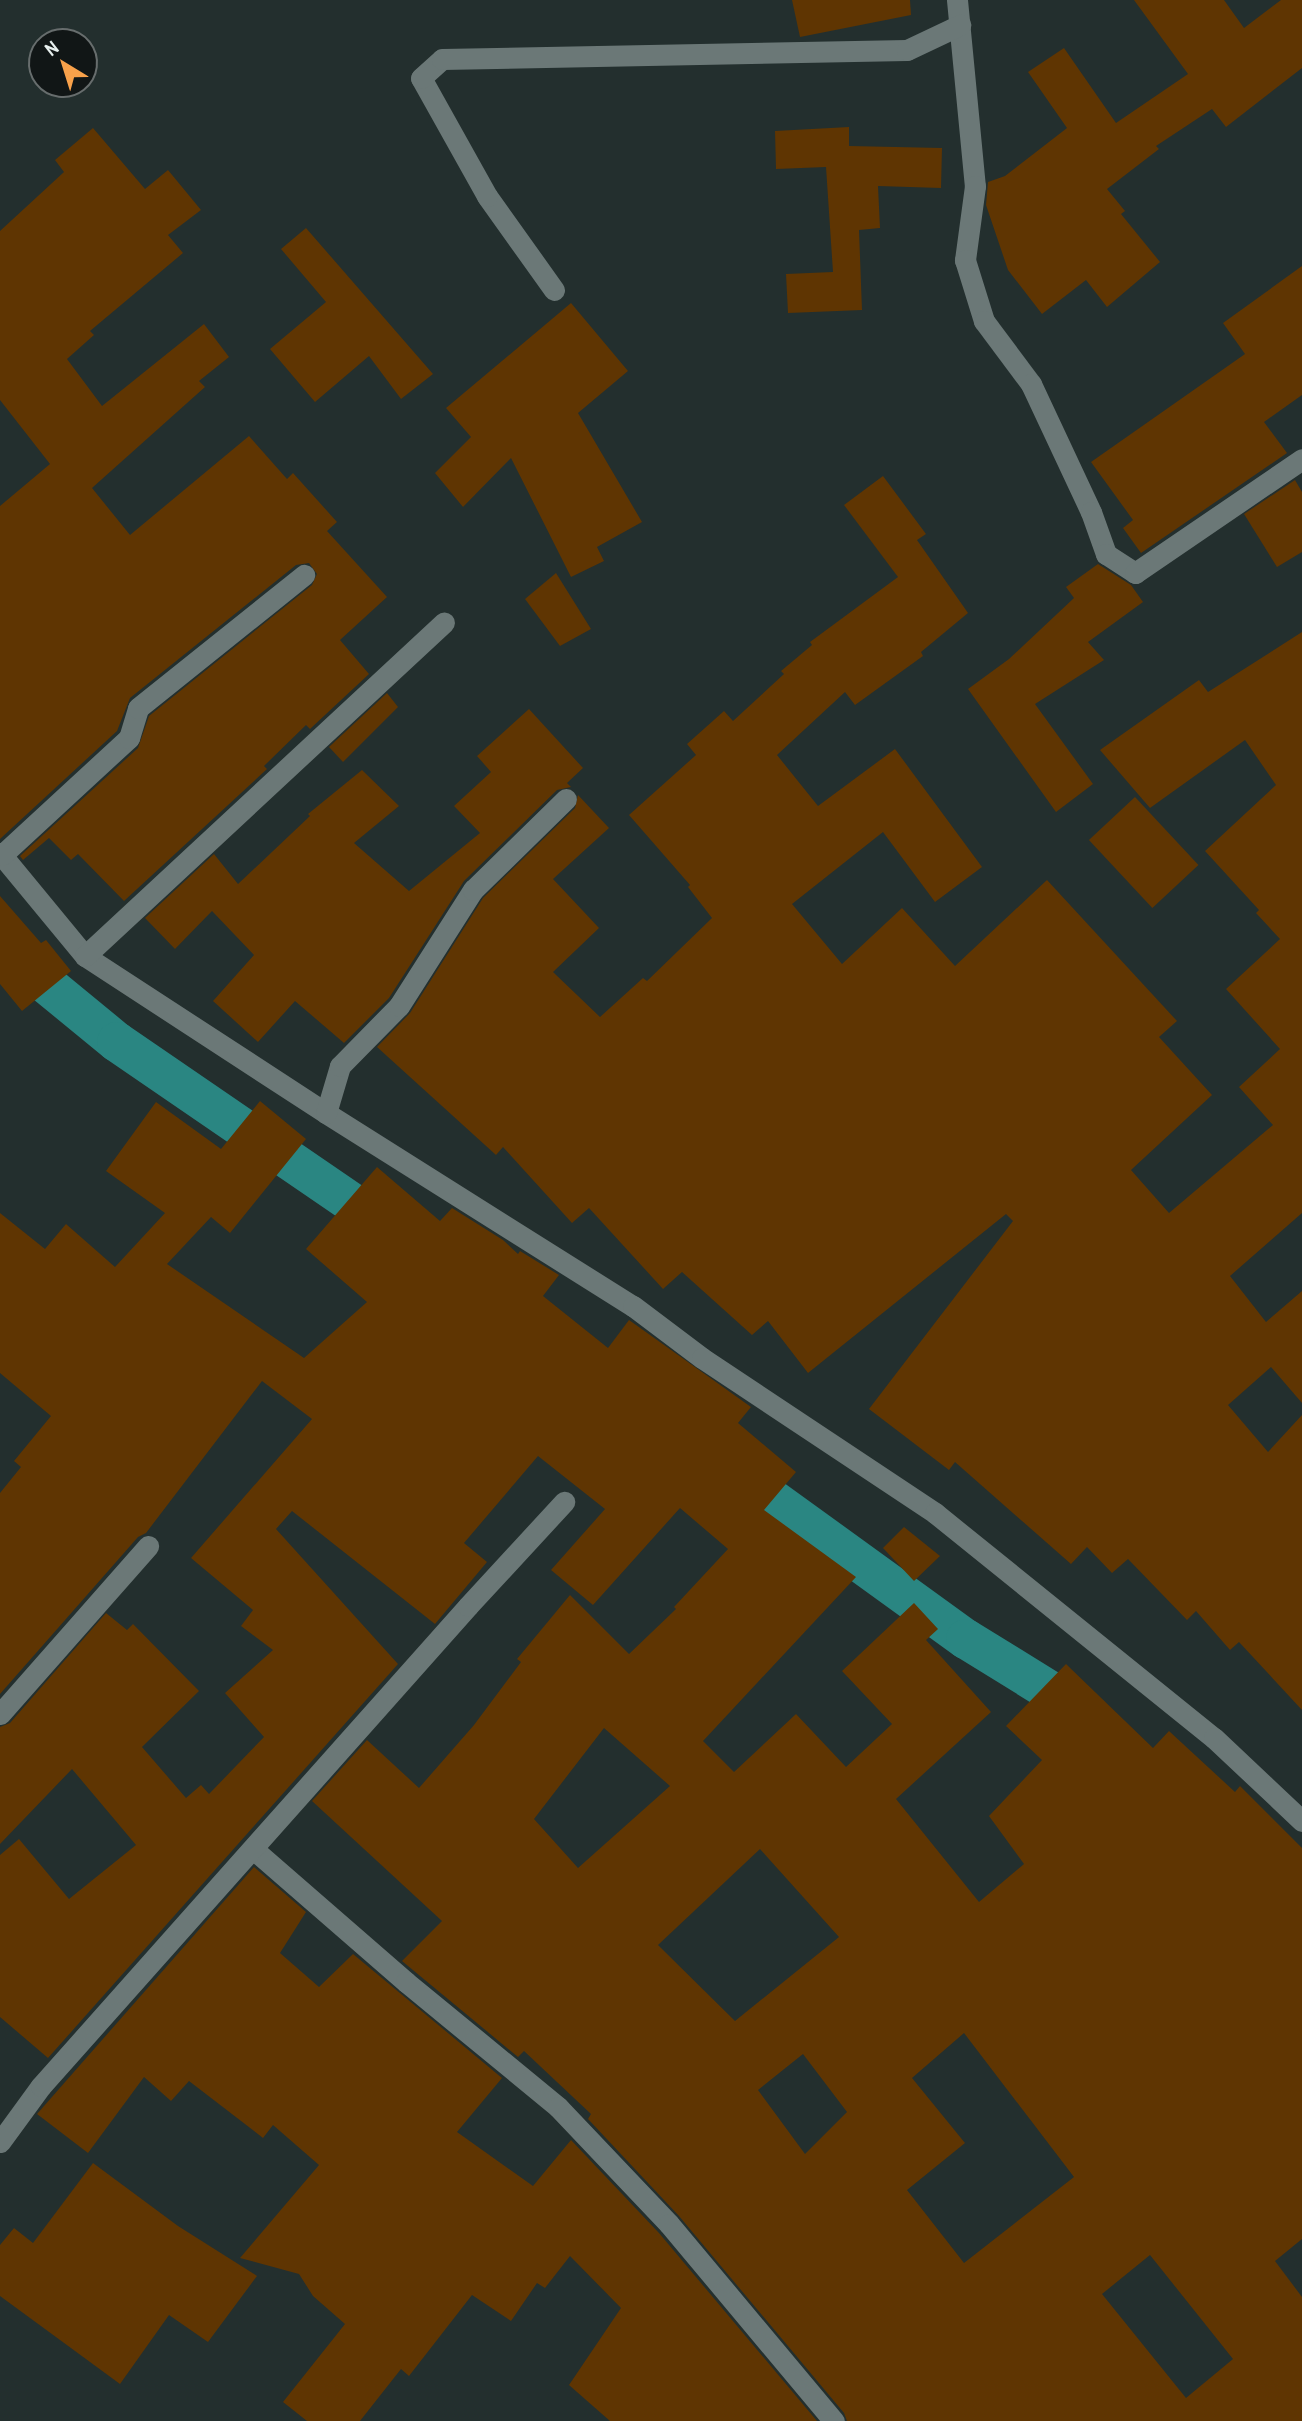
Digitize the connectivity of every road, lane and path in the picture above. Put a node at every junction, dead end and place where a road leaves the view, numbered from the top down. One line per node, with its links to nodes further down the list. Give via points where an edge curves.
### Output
1 (957, 0): 2 (street)
2 (960, 25): 3 (street, via 908,50 443,59 421,78 486,196); 4 (street, via 975,186 965,260 984,321 1031,384 1106,554 1135,573)
3 (554, 290)
4 (1302, 459)
5 (304, 575): 8 (street, via 138,708 129,738)
6 (444, 622): 9 (street)
7 (566, 799): 10 (street, via 473,890 399,1006 340,1066)
8 (1, 854): 9 (street)
9 (85, 956): 10 (street)
10 (326, 1113): 14 (street, via 633,1306 702,1359 935,1513 1214,1738)
11 (565, 1502): 15 (street)
12 (148, 1546): 13 (street)
13 (0, 1714)
14 (1302, 1821)
15 (253, 1849): 16 (street, via 41,2086); 17 (street, via 558,2107 669,2224)
16 (0, 2142)
17 (834, 2421)

